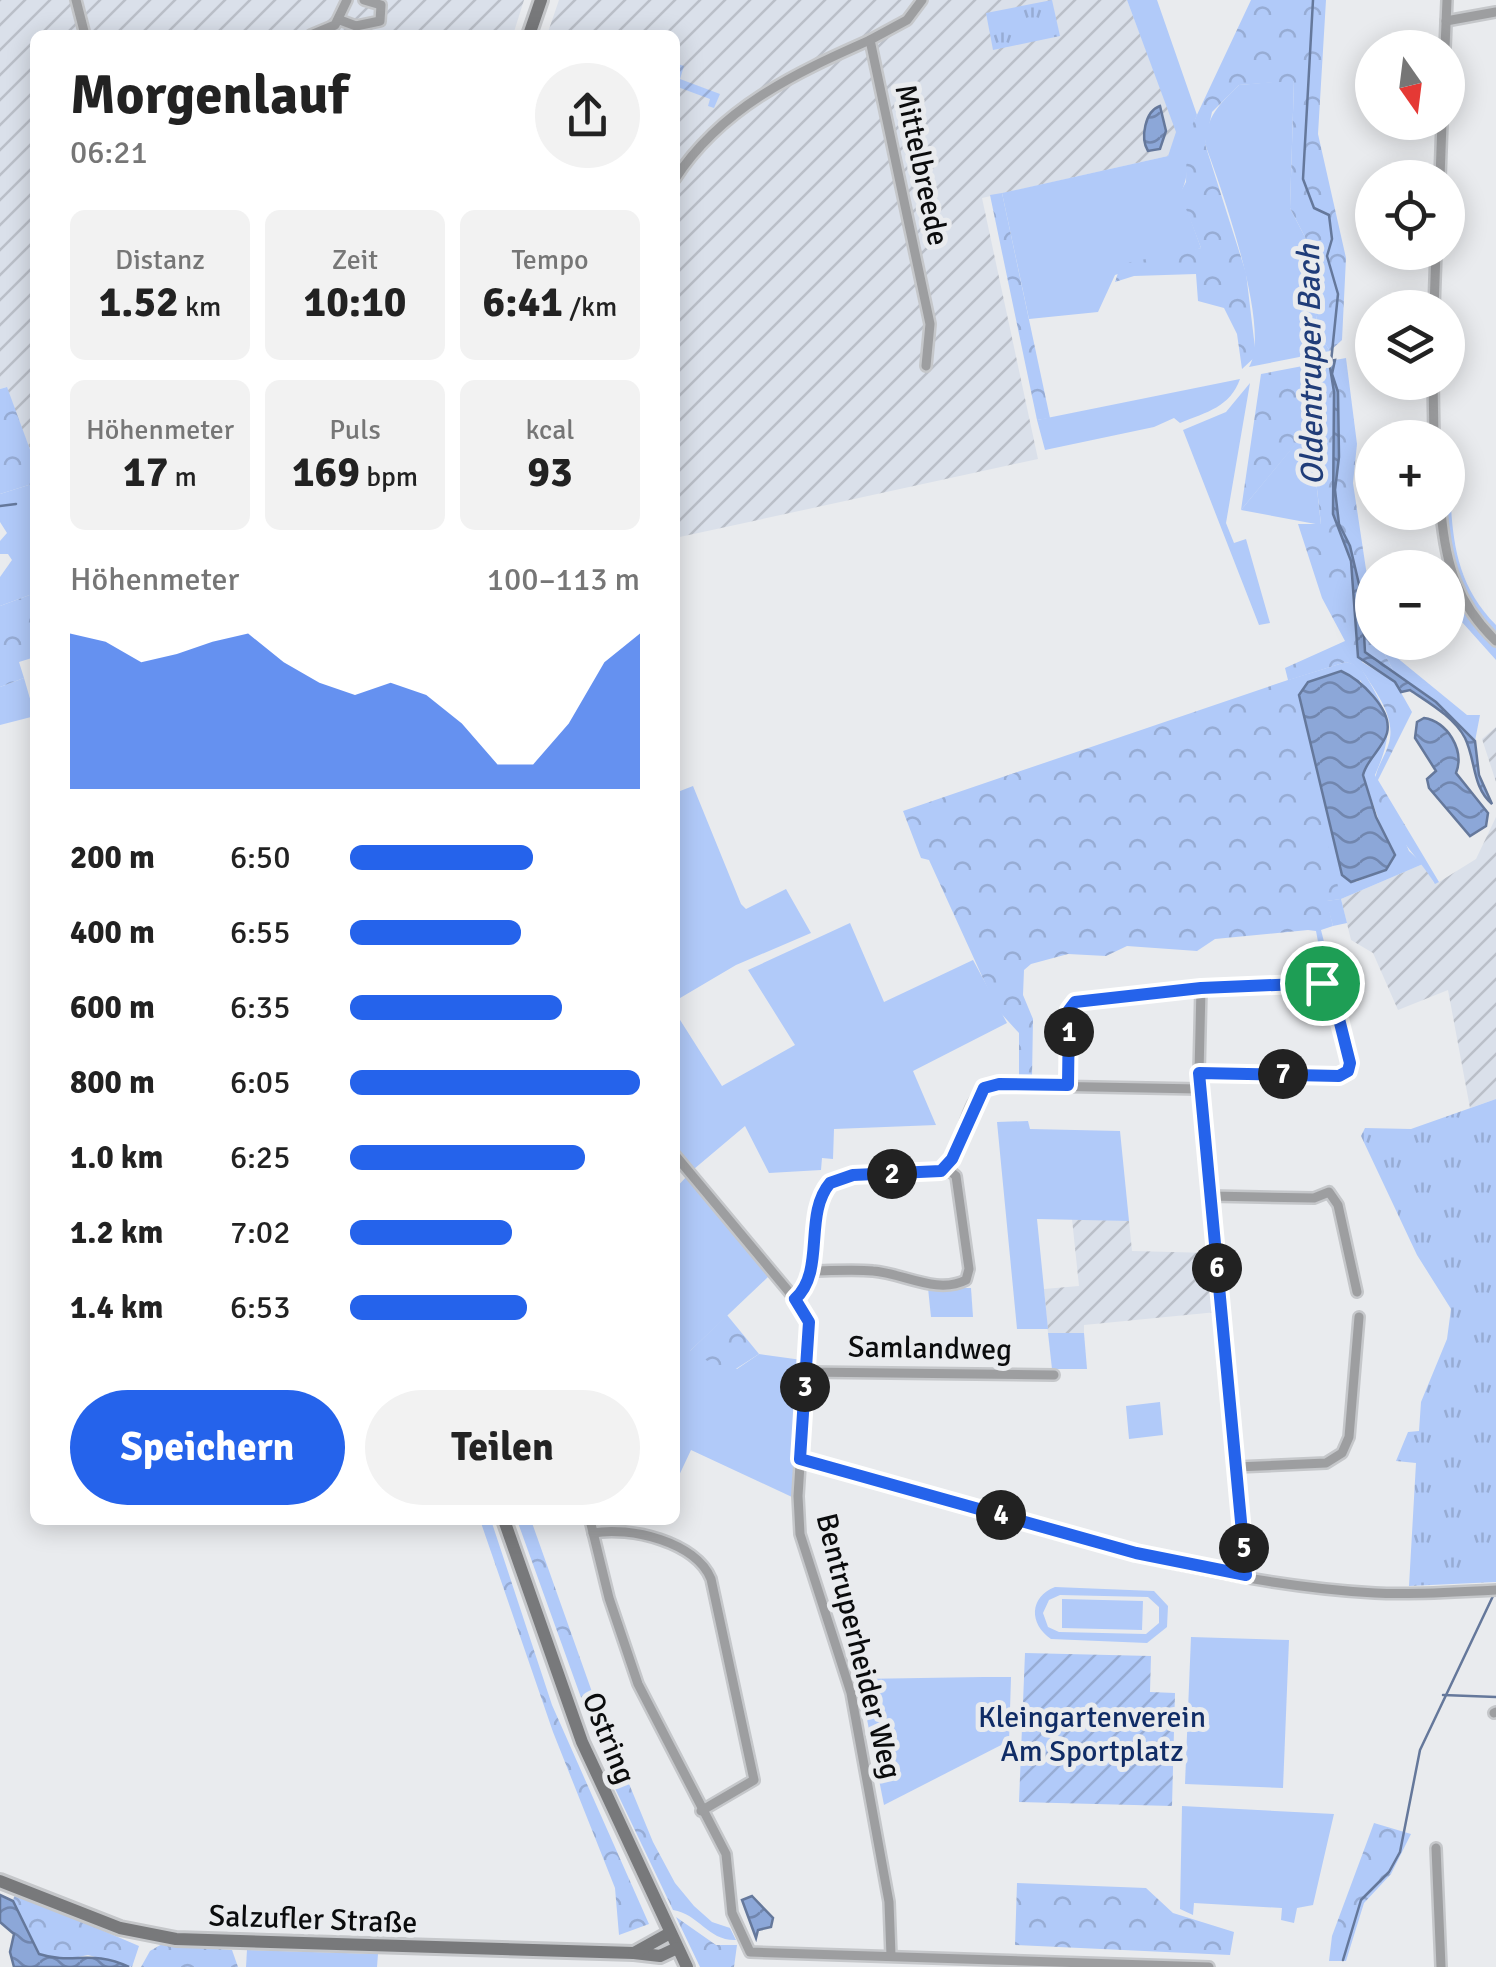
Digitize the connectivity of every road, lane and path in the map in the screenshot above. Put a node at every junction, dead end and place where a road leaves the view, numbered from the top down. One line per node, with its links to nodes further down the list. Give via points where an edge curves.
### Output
1 (76, 0): 10 (street)
2 (347, 0): 8 (street)
3 (364, 0): 8 (street, via 380,5 380,21 356,26)
4 (541, 0): 12 (main road)
5 (922, 0): 14 (street, via 906,20)
6 (1448, 0): 9 (street)
7 (1496, 12): 9 (street)
8 (340, 20): 11 (street)
9 (1446, 21): 13 (street)
10 (83, 30)
11 (321, 30)
12 (531, 30)
13 (1446, 30)
14 (870, 40): 15 (street, via 750,102 706,139); 16 (street, Mittelbreede, via 930,324)
15 (680, 173)
16 (926, 366)
17 (1444, 530): 18 (street, via 1454,587)
18 (1496, 641)
19 (1201, 988): 20 (street); 20 (street, via 1326,983 1350,1063 1339,1076); 21 (street, via 1071,1004)
20 (1199, 1073): 22 (street)
21 (1068, 1085): 22 (street); 24 (street, via 984,1088)
22 (1198, 1088): 25 (street)
23 (680, 1161): 28 (street, Bentruperheider Weg)
24 (946, 1168): 26 (street, via 830,1183); 26 (street, via 956,1176 966,1280 920,1283 874,1270)
25 (1210, 1196): 27 (street, via 1314,1198 1329,1192 1338,1205); 33 (street)
26 (810, 1271): 28 (street)
27 (1358, 1292)
28 (795, 1299): 30 (street, Bentruperheider Weg, via 809,1322)
29 (1359, 1317): 33 (street, via 1349,1438 1342,1452 1326,1463)
30 (806, 1372): 31 (street, Samlandweg); 32 (street, Bentruperheider Weg)
31 (1054, 1375)
32 (800, 1459): 37 (street, via 1136,1553); 45 (street, Bentruperheider Weg, via 801,1541 857,1720)
33 (1236, 1467): 37 (street)
34 (506, 1525): 42 (main road, Ostring, via 582,1742)
35 (592, 1525): 36 (street)
36 (594, 1533): 39 (street, via 638,1684); 39 (street, via 679,1544 712,1578 754,1780)
37 (1246, 1575): 38 (street, via 1374,1593)
38 (1490, 1590)
39 (701, 1811): 45 (street, via 726,1854 732,1913 746,1952)
40 (1436, 1848): 48 (street)
41 (0, 1881): 44 (main road, Salzufler Straße, via 120,1928 176,1940)
42 (670, 1933): 43 (main road, Ostring); 44 (main road)
43 (678, 1948): 44 (main road, Salzufler Straße, via 660,1956); 46 (main road, Ostring)
44 (634, 1953)
45 (892, 1956): 47 (street)
46 (687, 1967)
47 (1209, 1967)
48 (1441, 1967)

